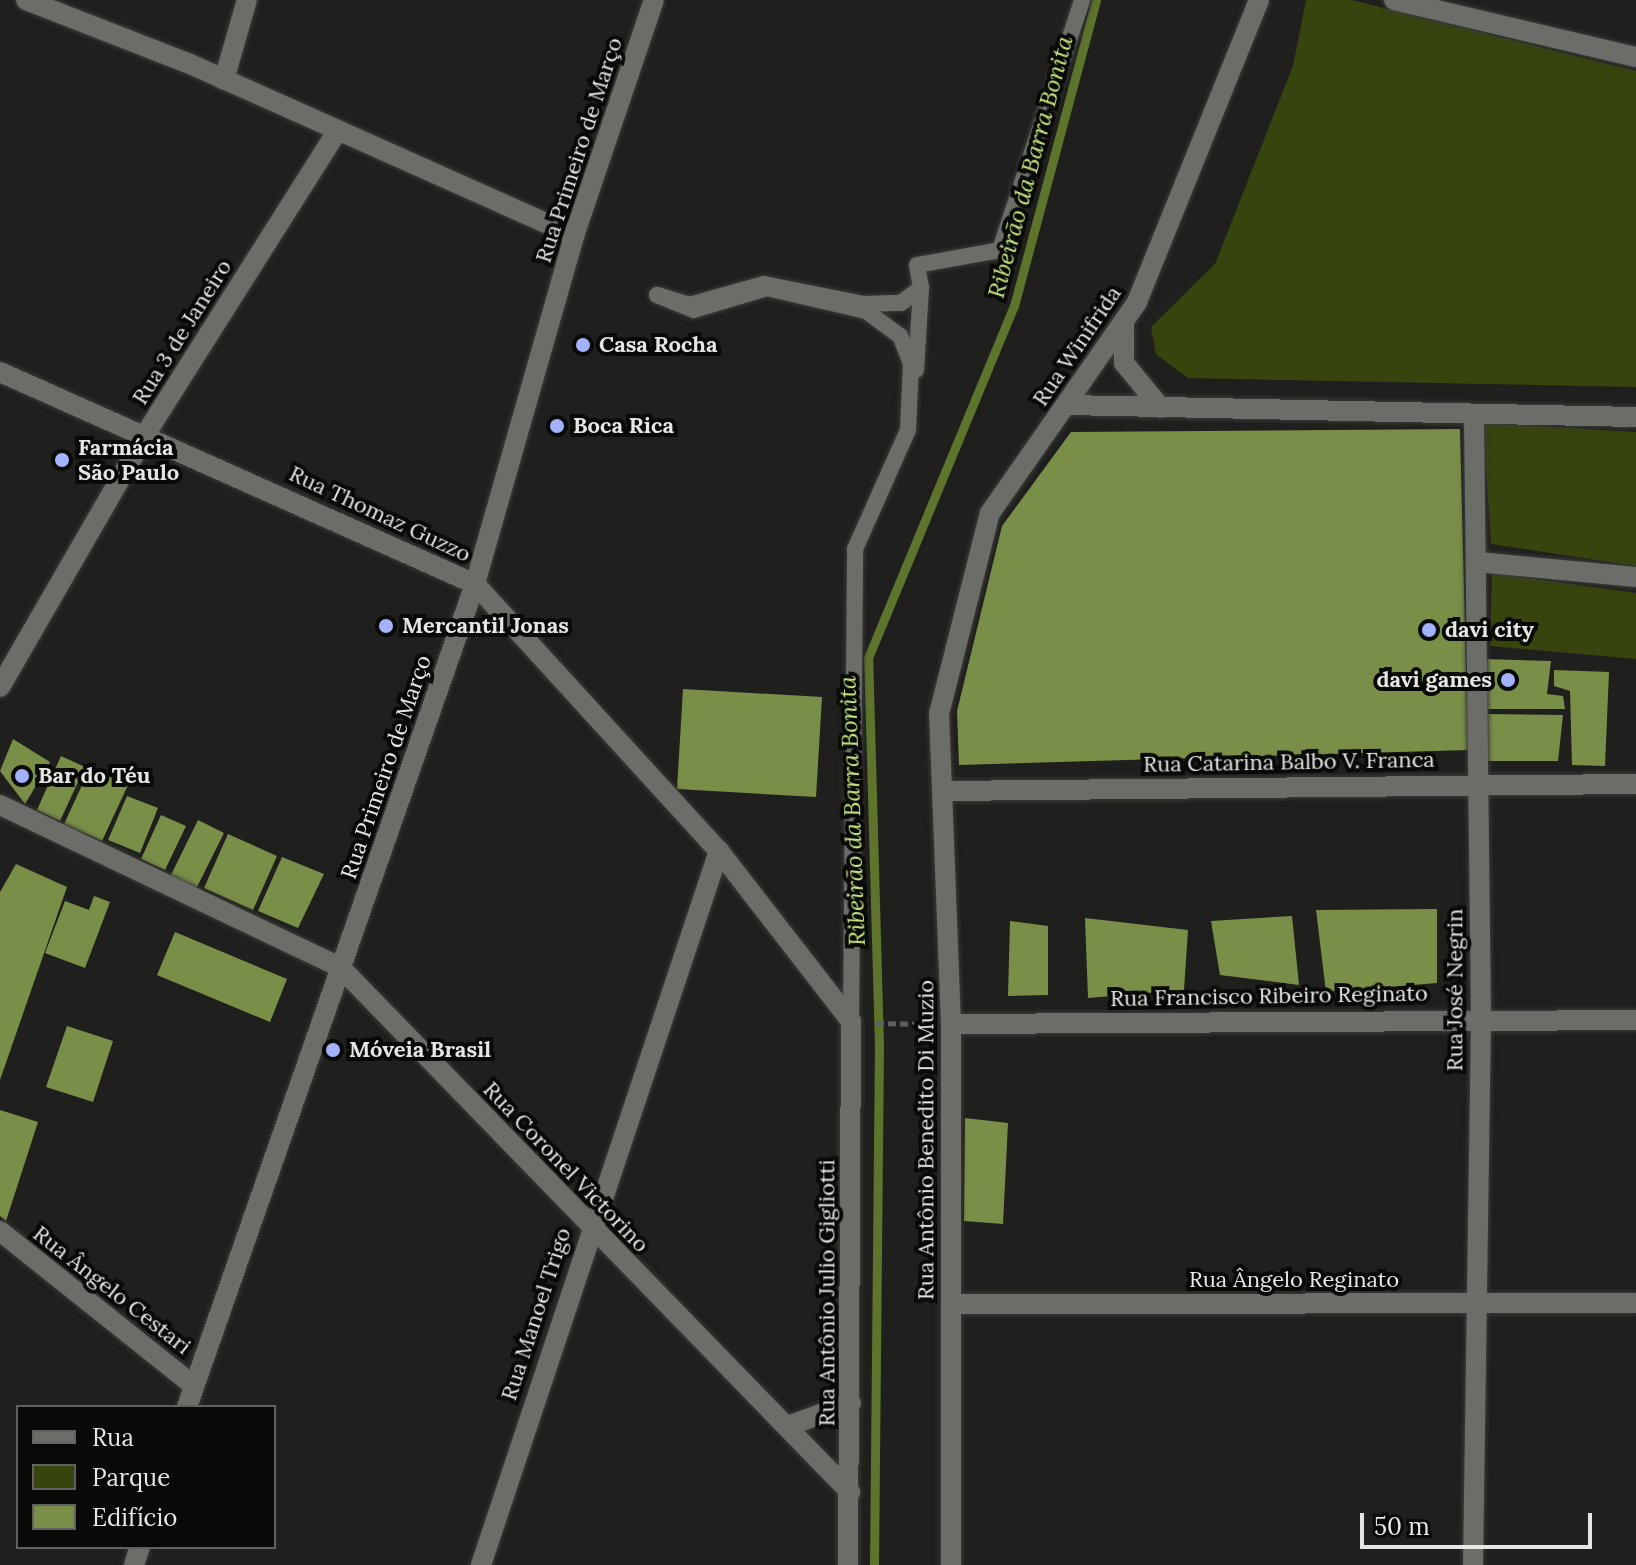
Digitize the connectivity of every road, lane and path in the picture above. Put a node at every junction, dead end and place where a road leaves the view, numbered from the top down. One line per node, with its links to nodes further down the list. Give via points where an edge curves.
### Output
1 (26, 0): 8 (street)
2 (247, 0): 8 (street)
3 (654, 0): 10 (street, Rua Primeiro de Março)
4 (1082, 0): 11 (lane, via 1000,250 917,265)
5 (1259, 0): 12 (street, Rua Winifrida, via 1177,216)
6 (1394, 0): 7 (street)
7 (1636, 57)
8 (224, 80): 9 (street)
9 (338, 130): 10 (street); 19 (street, Rua 3 de Janeiro)
10 (574, 236): 22 (street, Rua Primeiro de Março)
11 (921, 288): 14 (lane); 14 (lane, via 901,303 863,304 764,284 689,305 656,300 694,310 767,288 866,311 900,336)
12 (1124, 321): 15 (street, Rua Winifrida); 16 (street, via 1124,363)
13 (0, 372): 19 (street, Rua Thomaz Guzzo)
14 (915, 384): 33 (lane, via 908,430 855,549)
15 (1067, 405): 16 (street); 24 (street, Rua Winifrida, via 990,513)
16 (1161, 408): 17 (street)
17 (1474, 415): 18 (street); 20 (street, Rua José Negrin)
18 (1636, 417)
19 (147, 432): 22 (street, Rua Thomaz Guzzo); 23 (street, Rua 3 de Janeiro)
20 (1477, 562): 21 (street); 25 (street, Rua José Negrin)
21 (1636, 577)
22 (475, 584): 29 (street, Rua Thomaz Guzzo); 30 (street, Rua Primeiro de Março)
23 (0, 687)
24 (939, 714): 27 (street, Rua Antônio Benedito Di Muzio)
25 (1477, 783): 26 (street, Rua Catarina Balbo V. Franca); 27 (street, Rua Catarina Balbo V. Franca); 31 (street, Rua José Negrin)
26 (1636, 784)
27 (942, 791): 35 (street, Rua Antônio Benedito Di Muzio)
28 (0, 805): 30 (street, Rua Coronel Victorino)
29 (719, 851): 33 (street, Rua Thomaz Guzzo); 36 (street, Rua Manoel Trigo)
30 (341, 968): 36 (street, Rua Coronel Victorino); 41 (street, Rua Primeiro de Março)
31 (1481, 1017): 32 (street, Rua Francisco Ribeiro Reginato); 35 (street, Rua Francisco Ribeiro Reginato); 40 (street, Rua José Negrin)
32 (1636, 1020)
33 (861, 1022): 34 (path); 42 (street, Rua Antônio Julio Gigliotti)
34 (923, 1024)
35 (951, 1024): 39 (street, Rua Antônio Benedito Di Muzio)
36 (590, 1227): 44 (street, Rua Coronel Victorino); 46 (street, Rua Manoel Trigo)
37 (0, 1231): 41 (street, Rua Ângelo Cestari)
38 (1636, 1303): 40 (street, Rua Ângelo Reginato)
39 (952, 1304): 40 (street, Rua Ângelo Reginato); 48 (street, Rua Antônio Benedito Di Muzio)
40 (1473, 1304): 49 (street, Rua José Negrin)
41 (194, 1386): 43 (street, Rua Primeiro de Março)
42 (851, 1403): 44 (street); 45 (street, Rua Antônio Julio Gigliotti)
43 (188, 1405)
44 (788, 1426): 45 (street, Rua Coronel Victorino)
45 (850, 1492): 47 (street, Rua Antônio Julio Gigliotti)
46 (481, 1565)
47 (848, 1565)
48 (951, 1565)
49 (1473, 1565)

